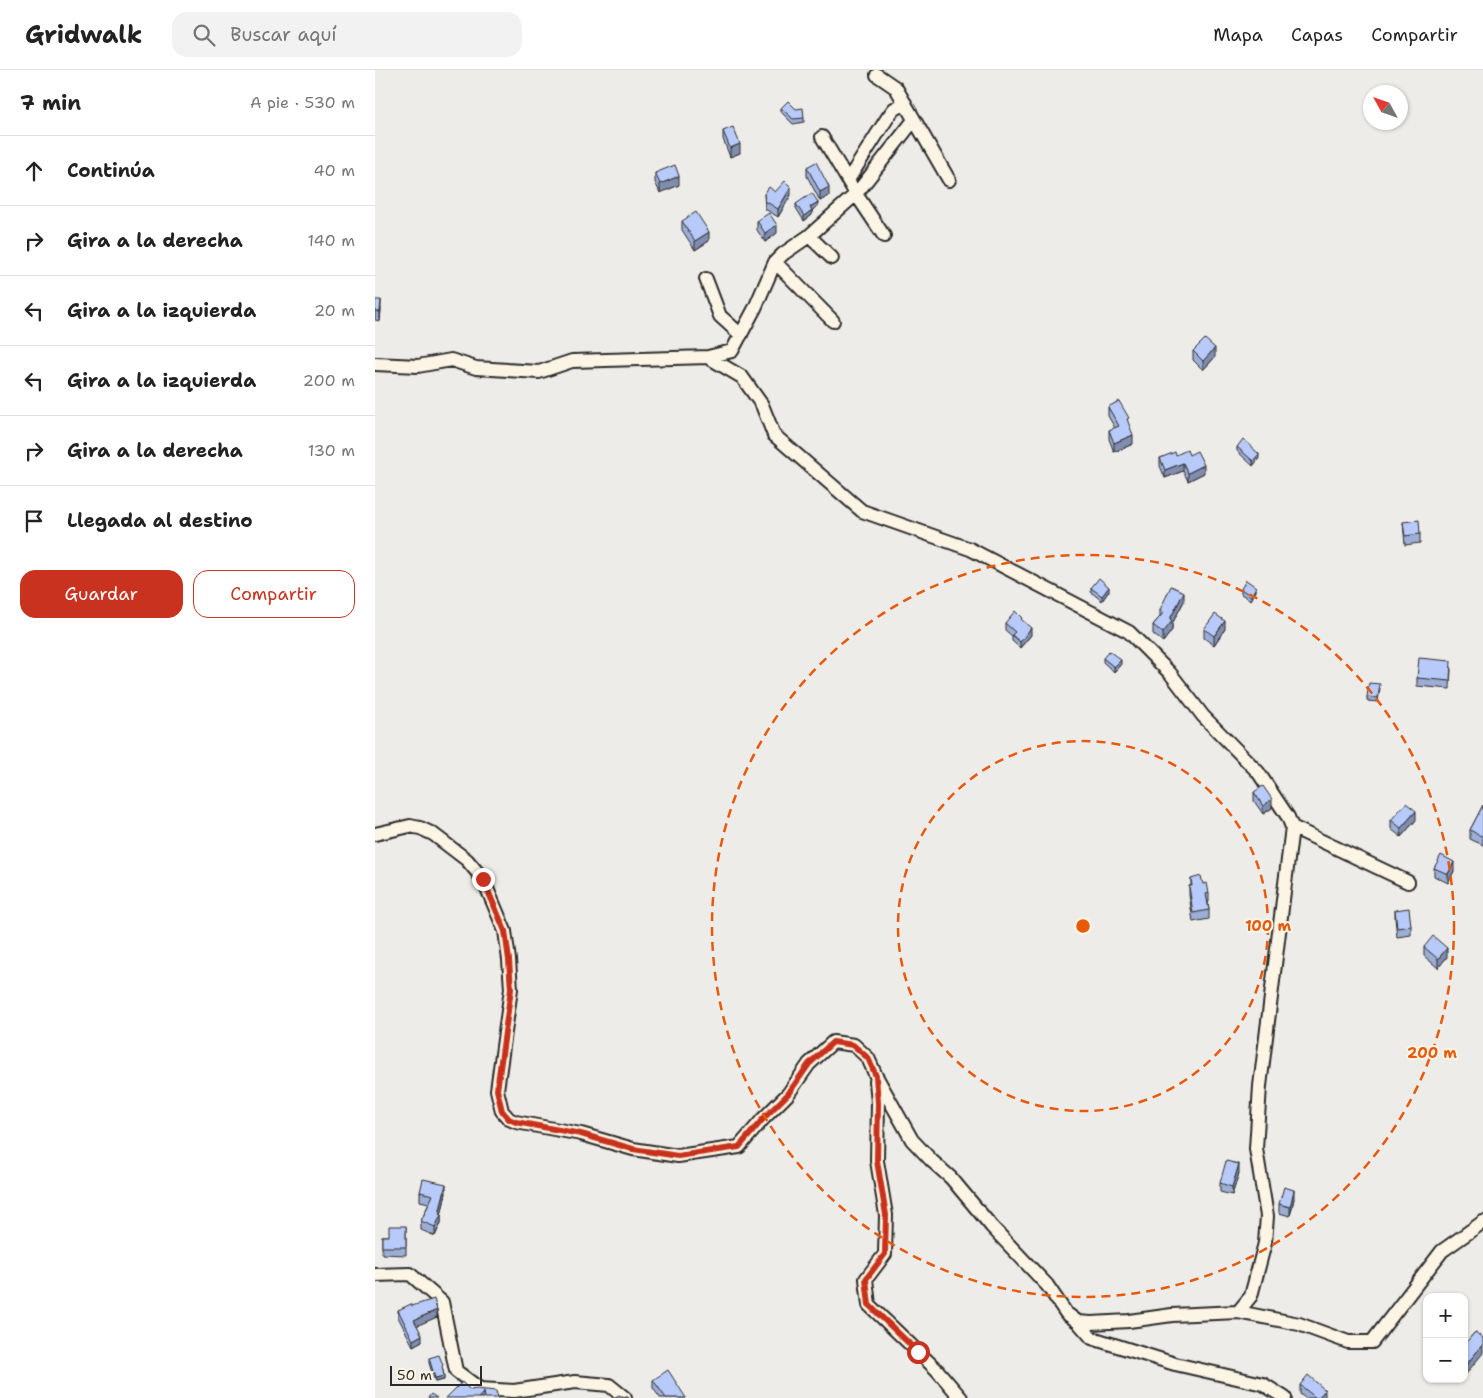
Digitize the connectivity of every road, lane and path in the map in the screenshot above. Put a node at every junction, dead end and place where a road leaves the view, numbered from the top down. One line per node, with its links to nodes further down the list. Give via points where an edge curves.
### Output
1 (877, 75): 2 (street, via 896,88)
2 (905, 104): 3 (street); 5 (street, via 888,116)
3 (914, 120): 6 (street); 7 (street)
4 (822, 137): 5 (street)
5 (848, 180): 7 (street)
6 (949, 180)
7 (856, 194): 8 (street); 9 (street)
8 (809, 236): 10 (street); 11 (street)
9 (884, 236)
10 (832, 258)
11 (775, 262): 13 (street); 14 (street)
12 (706, 279): 14 (street, via 720,316)
13 (833, 321)
14 (741, 335): 15 (street, via 732,351)
15 (708, 357): 16 (street, via 572,362 539,372 476,368 451,360 418,366); 17 (street, via 742,376 763,405 775,435 862,511 970,549 1129,632 1170,673 1203,716 1258,772)
16 (375, 364)
17 (1292, 827): 19 (street); 23 (street, via 1256,1149 1267,1216 1265,1243 1251,1296)
18 (375, 834): 20 (street, via 410,826 420,828 467,860 483,879 505,931 509,960 511,989 497,1090 502,1111 509,1119 633,1149 678,1156 739,1147 788,1094 809,1064 833,1042 853,1045 868,1058)
19 (1408, 882)
20 (876, 1076): 24 (street, via 912,1140 951,1178 1047,1285 1066,1313); 26 (street, via 877,1161 886,1215 885,1254 866,1279 869,1305 937,1370)
21 (1483, 1222): 23 (street, via 1442,1251 1372,1342 1348,1342 1299,1324)
22 (375, 1275): 25 (street, via 410,1274 442,1302 456,1371 480,1390 514,1391 575,1382 609,1385)
23 (1238, 1312): 24 (street)
24 (1078, 1322): 27 (street, via 1092,1338 1175,1364 1263,1384)
25 (625, 1398)
26 (961, 1398)
27 (1285, 1398)

